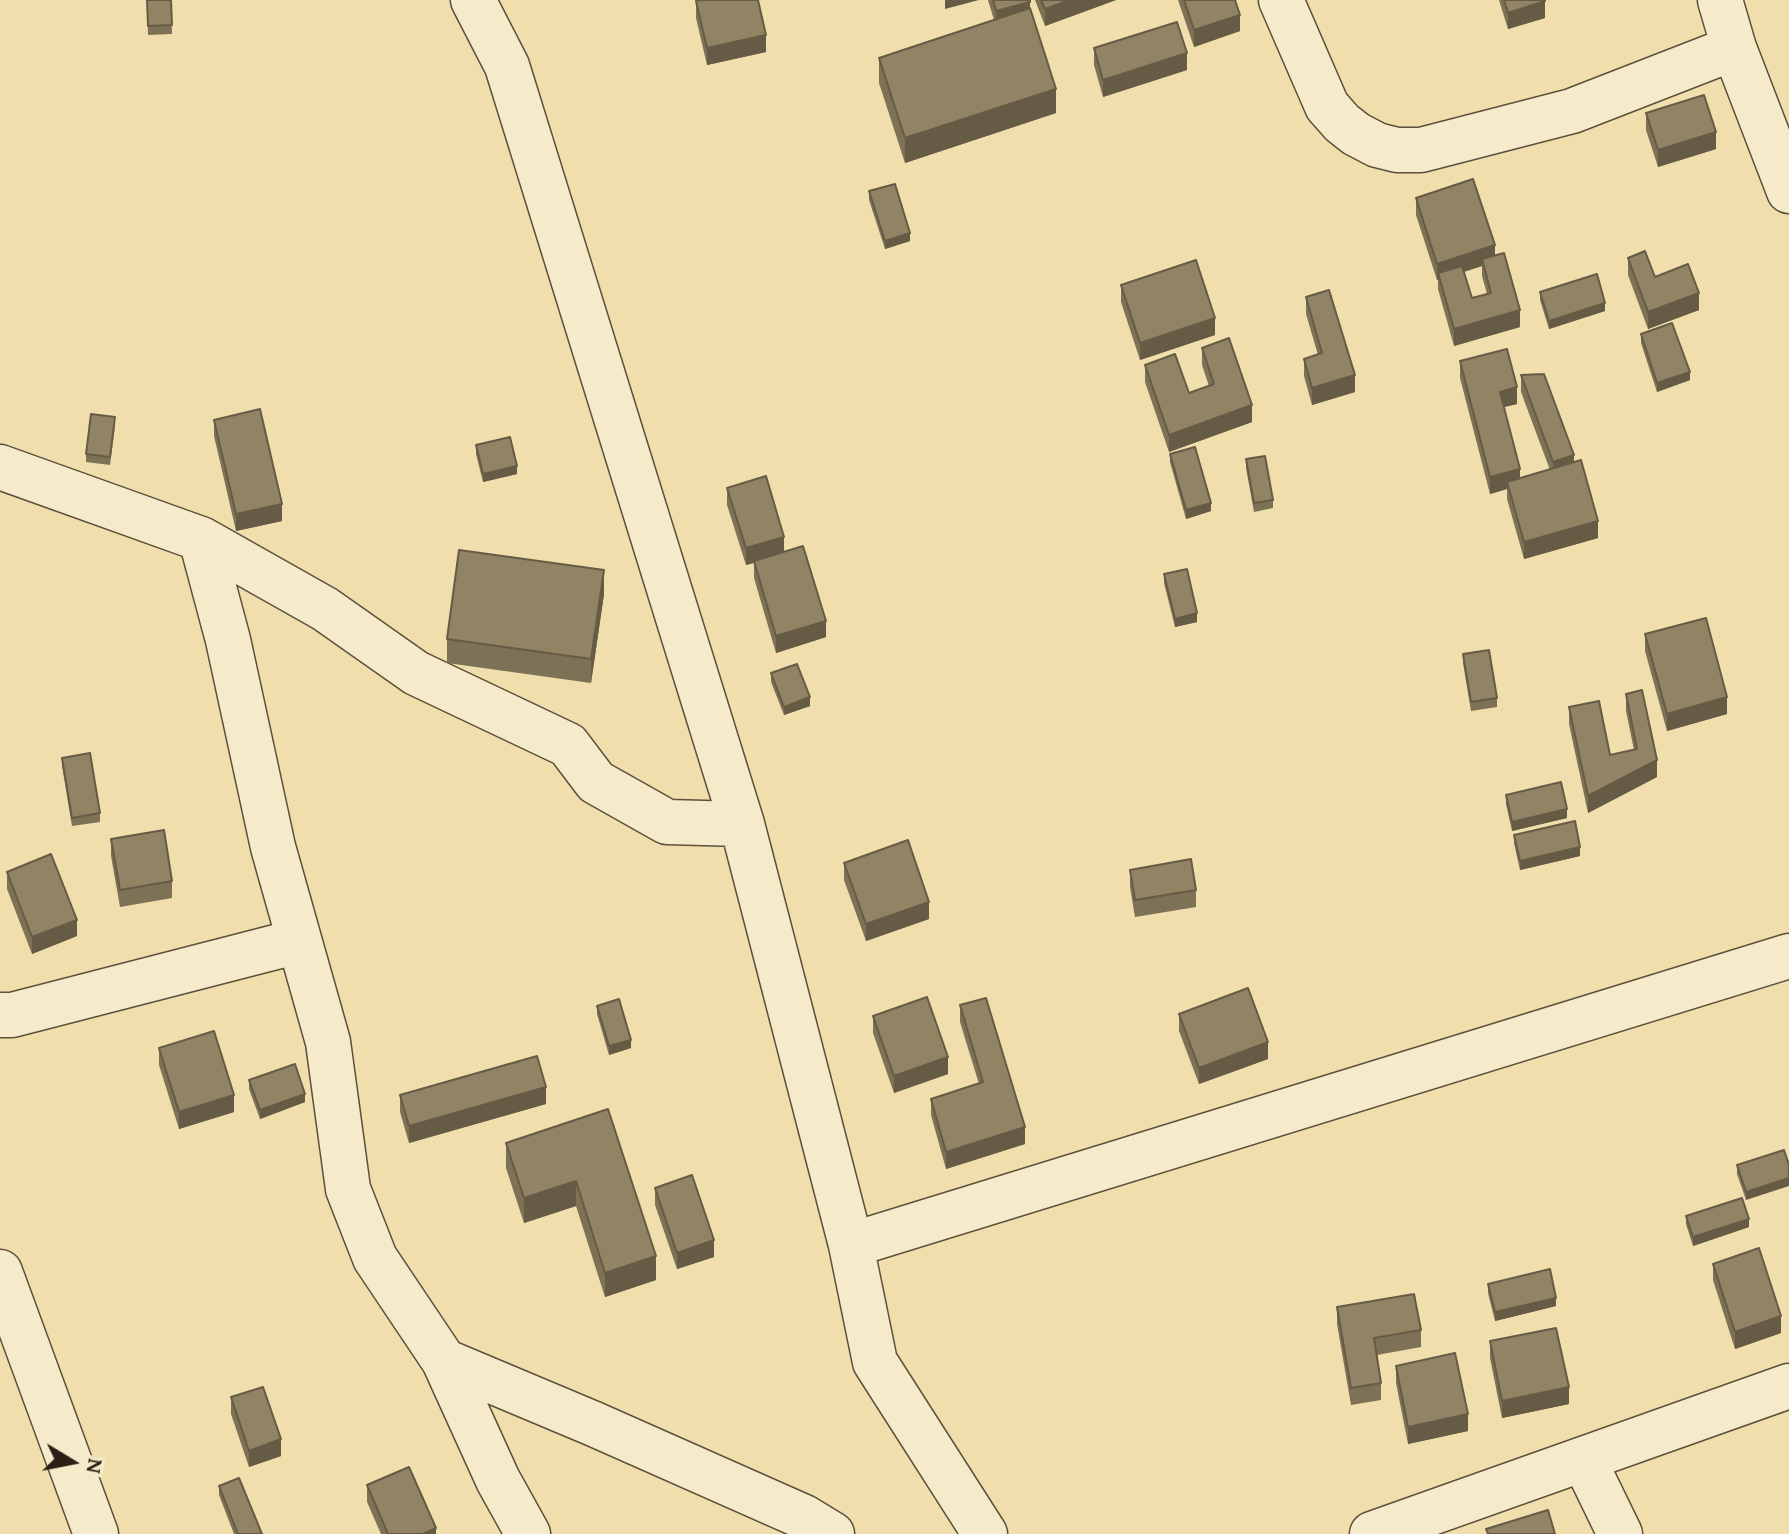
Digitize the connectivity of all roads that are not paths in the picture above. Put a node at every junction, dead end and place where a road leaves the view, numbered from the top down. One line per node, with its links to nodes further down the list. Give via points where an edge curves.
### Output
1 (473, 0): 8 (street, via 507,66)
2 (1281, 0): 4 (street, via 1327,106 1356,134 1397,150 1421,150 1572,111)
3 (1720, 0): 4 (street)
4 (1734, 48): 5 (street)
5 (1789, 191)
6 (0, 467): 7 (street)
7 (201, 539): 8 (street, via 325,609 416,673 568,745 596,782 667,822); 9 (street)
8 (742, 824): 12 (street)
9 (299, 941): 11 (street); 14 (street, via 328,1042 348,1189 375,1258)
10 (1789, 956): 12 (street)
11 (0, 1015)
12 (851, 1245): 20 (street, via 875,1362)
13 (0, 1272): 17 (street)
14 (444, 1361): 18 (street); 19 (street, via 804,1517)
15 (1789, 1386): 16 (street)
16 (1584, 1460): 21 (street); 22 (street)
17 (96, 1534)
18 (528, 1534)
19 (832, 1534)
20 (985, 1534)
21 (1372, 1534)
22 (1620, 1534)

